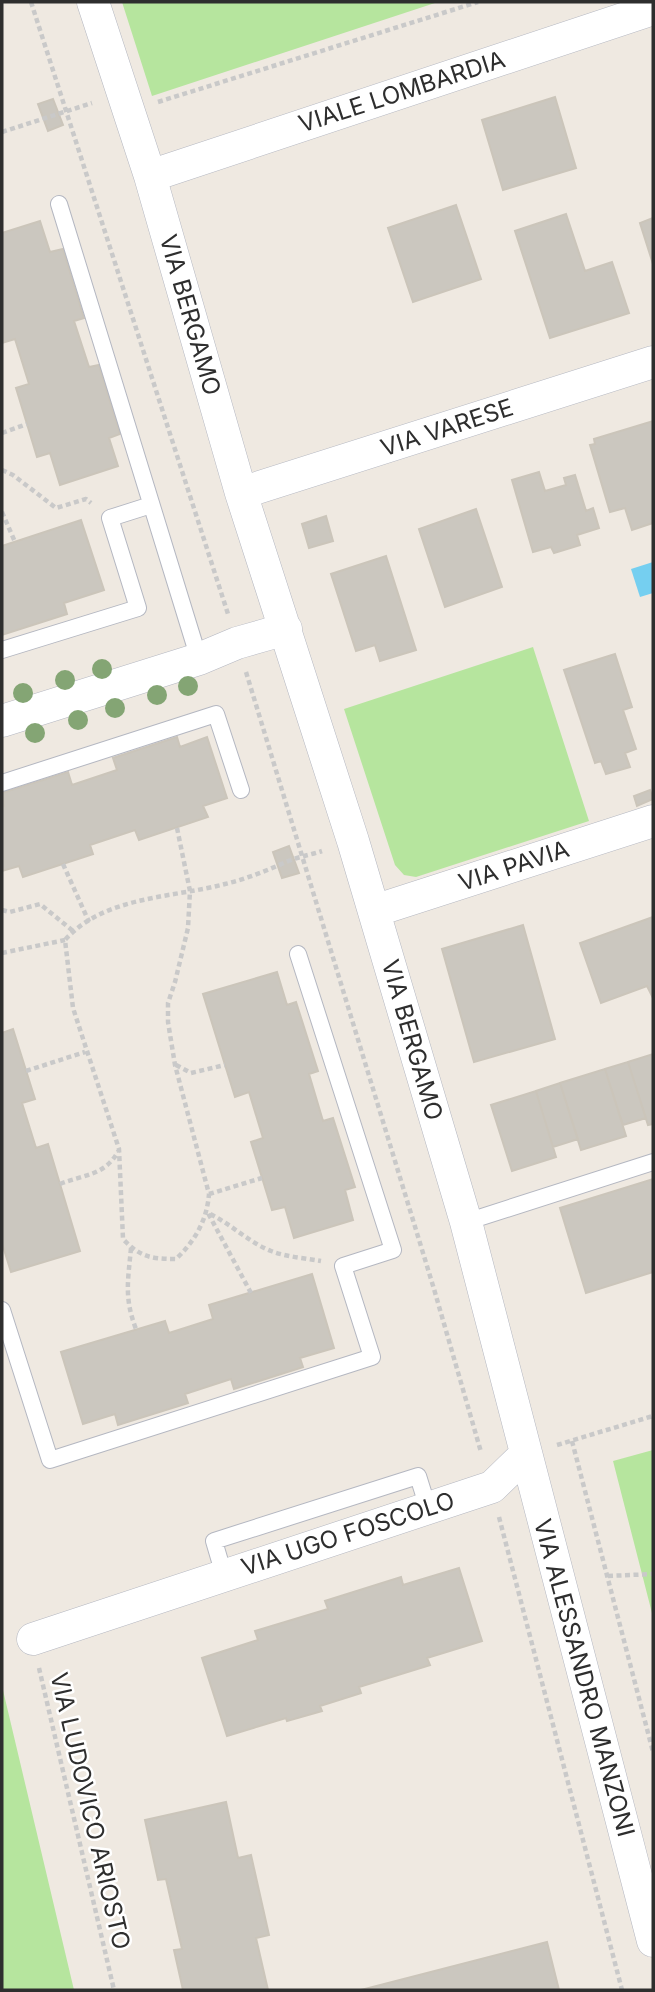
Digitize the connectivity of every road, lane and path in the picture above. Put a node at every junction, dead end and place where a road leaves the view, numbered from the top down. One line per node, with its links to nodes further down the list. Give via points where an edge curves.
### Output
1 (93, 2): 4 (street, VIA BERGAMO)
2 (478, 2): 4 (path)
3 (653, 9): 6 (street, VIALE LOMBARDIA)
4 (126, 103): 5 (path); 6 (street, VIA BERGAMO)
5 (2, 132)
6 (150, 176): 12 (street, VIA BERGAMO)
7 (59, 204): 13 (lane)
8 (653, 362): 12 (street, VIA VARESE)
9 (27, 424): 10 (path)
10 (2, 433)
11 (2, 470): 15 (path, via 56,508 86,499)
12 (241, 494): 17 (street, VIA BERGAMO)
13 (151, 505): 15 (lane); 19 (lane)
14 (2, 512): 16 (path)
15 (110, 518): 18 (lane, via 138,608)
16 (15, 542)
17 (286, 629): 19 (street); 25 (street, VIA BERGAMO)
18 (2, 650)
19 (199, 659): 20 (street)
20 (2, 721)
21 (2, 783): 22 (lane, via 216,713)
22 (241, 790)
23 (653, 821): 29 (street, VIA PAVIA)
24 (177, 828): 27 (path)
25 (353, 841): 27 (path, via 246,878); 29 (street, VIA BERGAMO)
26 (63, 864): 30 (path)
27 (190, 891): 30 (path, via 130,903); 36 (path, via 188,928 168,1003)
28 (2, 910): 31 (path, via 40,904)
29 (374, 911): 45 (street, VIA BERGAMO)
30 (89, 922): 31 (path)
31 (73, 931): 32 (path)
32 (65, 940): 33 (path); 35 (path, via 73,1008)
33 (2, 953)
34 (299, 954): 47 (lane, via 393,1250)
35 (85, 1052): 38 (path); 39 (path)
36 (175, 1065): 37 (path, via 191,1073); 43 (path)
37 (225, 1065)
38 (26, 1071)
39 (119, 1149): 42 (path, via 112,1163 99,1172); 46 (path, via 122,1239)
40 (653, 1162): 45 (lane)
41 (262, 1178): 43 (path)
42 (60, 1184)
43 (209, 1194): 44 (path)
44 (208, 1213): 46 (path, via 176,1259 150,1259); 47 (path, via 273,1252); 48 (path)
45 (466, 1222): 53 (street, VIA BERGAMO)
46 (131, 1248): 50 (path, via 127,1298)
47 (343, 1266): 49 (lane, via 372,1357 50,1460)
48 (251, 1293)
49 (2, 1310)
50 (136, 1329)
51 (653, 1416): 52 (path)
52 (572, 1441): 53 (path); 55 (path)
53 (526, 1454): 56 (street, VIA UGO FOSCOLO, via 492,1487); 58 (street, VIA ALESSANDRO MANZONI)
54 (653, 1574): 55 (path)
55 (608, 1576): 57 (path)
56 (33, 1639): 59 (path, VIA LUDOVICO ARIOSTO)
57 (653, 1752)
58 (653, 1941)
59 (114, 1990)

